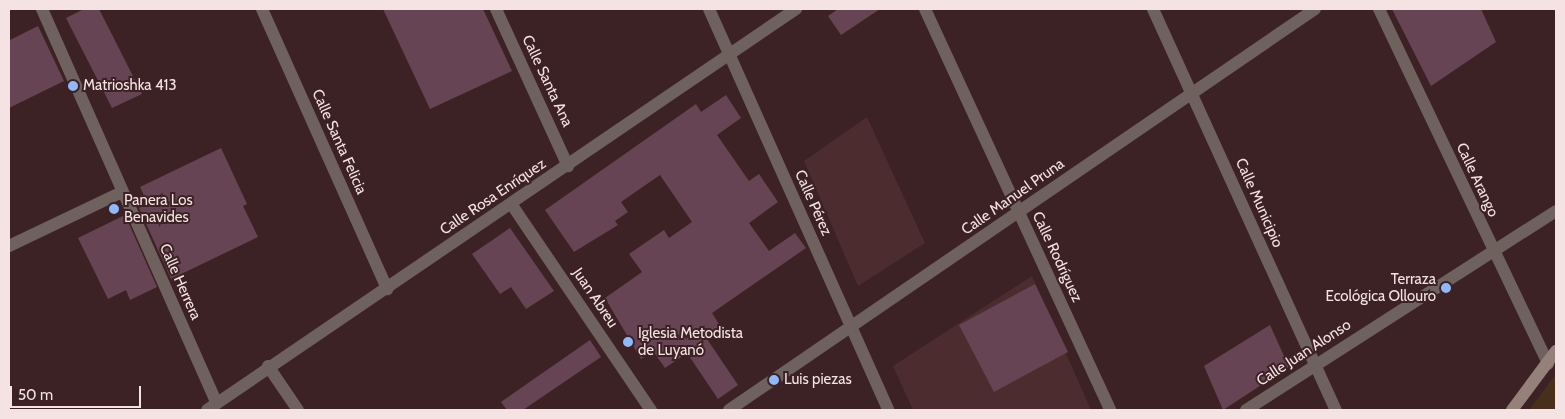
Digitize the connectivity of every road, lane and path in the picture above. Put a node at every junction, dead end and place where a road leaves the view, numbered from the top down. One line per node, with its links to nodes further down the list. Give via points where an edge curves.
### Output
1 (42, 9): 13 (street, Calle Herrera)
2 (262, 9): 19 (street, Calle Santa Felicia)
3 (496, 9): 12 (street, Calle Santa Ana)
4 (708, 9): 10 (street, Calle Pérez)
5 (796, 9): 10 (street, Calle Rosa Enríquez)
6 (925, 9): 16 (street, Calle Rodríguez)
7 (1153, 9): 11 (street, Calle Municipio)
8 (1315, 9): 11 (street, Calle Manuel Pruna)
9 (1379, 9): 18 (street, Calle Arango)
10 (729, 54): 12 (street, Calle Rosa Enríquez); 20 (street, Calle Pérez)
11 (1191, 91): 16 (street, Calle Manuel Pruna); 22 (street, Calle Municipio)
12 (568, 166): 14 (street, Calle Rosa Enríquez)
13 (122, 192): 17 (street); 25 (street, Calle Herrera)
14 (512, 205): 19 (street, Calle Rosa Enríquez); 27 (street, Juan Abreu)
15 (1556, 211): 18 (street, Calle Juan Alonso)
16 (1019, 213): 20 (street, Calle Manuel Pruna); 30 (street, Calle Rodríguez)
17 (9, 246)
18 (1494, 254): 22 (street, Calle Juan Alonso); 23 (street, Calle Arango)
19 (387, 289): 24 (street, Calle Rosa Enríquez)
20 (851, 329): 28 (street, Calle Manuel Pruna); 29 (street, Calle Pérez)
21 (1556, 351): 23 (main road)
22 (1314, 364): 31 (street, Calle Juan Alonso); 32 (street, Calle Municipio)
23 (1548, 364): 33 (main road)
24 (268, 366): 25 (street, Calle Rosa Enríquez); 26 (street)
25 (212, 407)
26 (298, 410)
27 (651, 410)
28 (729, 410)
29 (888, 410)
30 (1110, 410)
31 (1246, 410)
32 (1336, 410)
33 (1512, 410)

